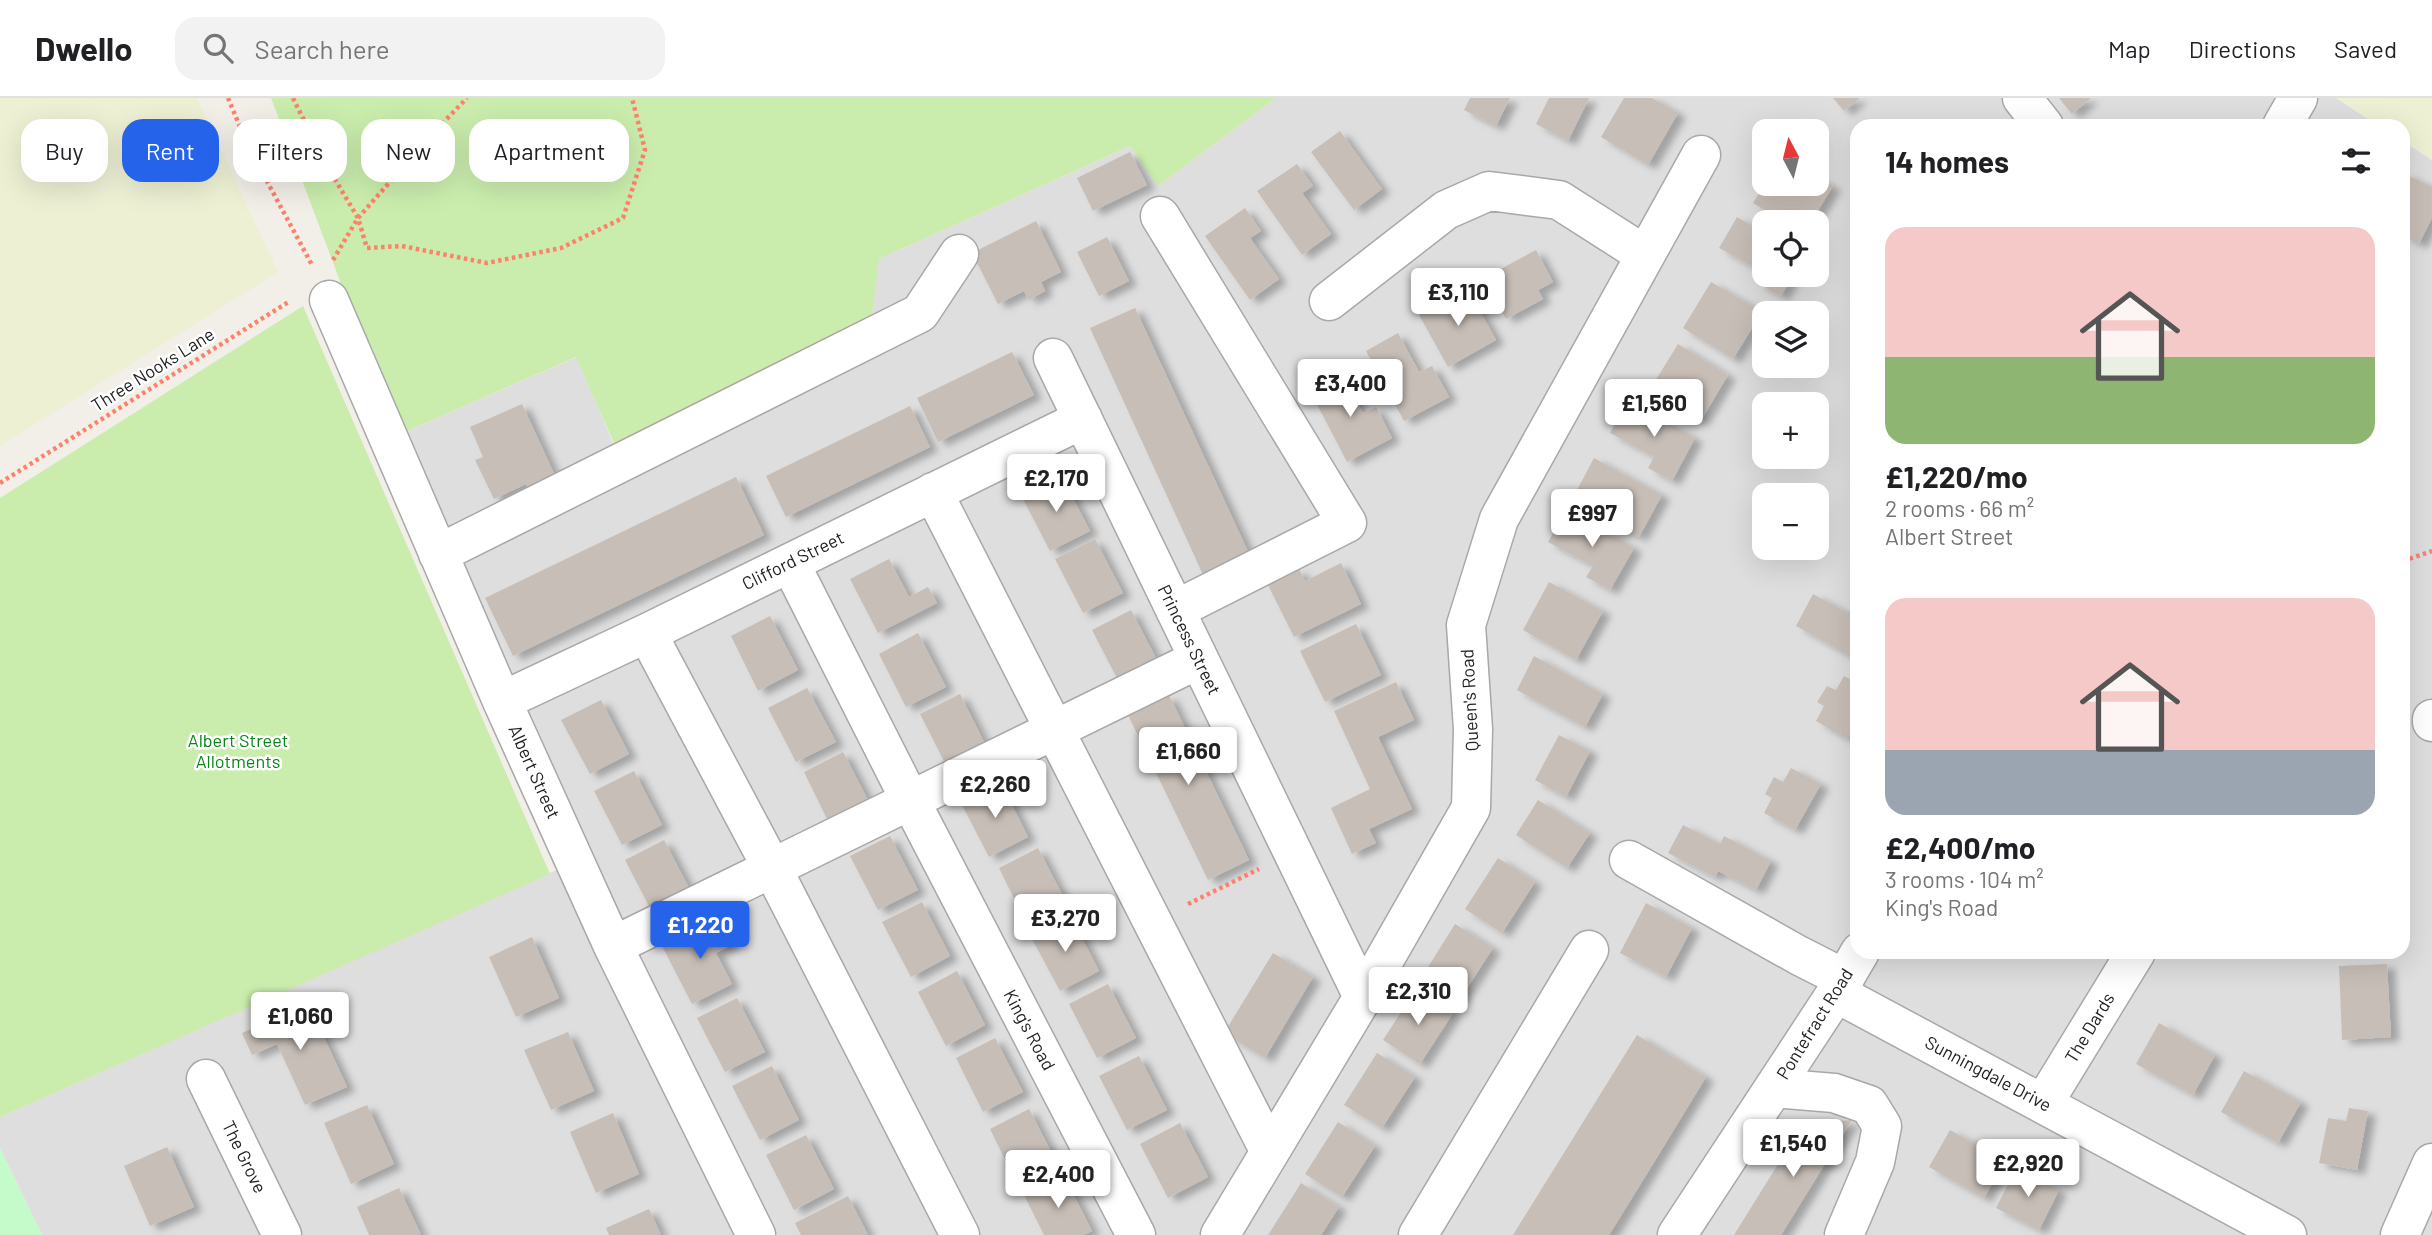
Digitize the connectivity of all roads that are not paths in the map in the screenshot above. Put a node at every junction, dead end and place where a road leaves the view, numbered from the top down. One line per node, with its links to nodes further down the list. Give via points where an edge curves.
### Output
1 (2022, 98): 3 (street)
2 (2298, 98): 4 (street)
3 (2038, 119)
4 (2286, 119)
5 (1701, 155): 8 (street, Queen's Road)
6 (1160, 216): 16 (street, via 1347,523)
7 (959, 254): 14 (street, via 920,313)
8 (1645, 255): 10 (street, via 1559,200 1489,191 1446,210); 28 (street, Queen's Road, via 1499,519 1466,625 1473,729 1471,808)
9 (325, 291): 14 (street, Albert Street)
10 (1329, 301)
11 (1053, 358): 12 (street, Princess Street)
12 (1083, 419): 13 (street, Clifford Street); 16 (street, Princess Street)
13 (933, 492): 15 (street, Clifford Street); 20 (street)
14 (438, 554): 19 (street, Albert Street)
15 (790, 563): 17 (street, Clifford Street); 21 (street, King's Road)
16 (1175, 610): 18 (street, Princess Street)
17 (647, 633): 19 (street, Clifford Street); 23 (street)
18 (1199, 659): 20 (street); 28 (street, Princess Street)
19 (502, 701): 24 (street, Albert Street)
20 (1055, 729): 21 (street); 32 (street)
21 (909, 800): 23 (street); 38 (street, King's Road)
22 (1629, 860): 27 (street, Sunningdale Drive, via 1798,955)
23 (772, 868): 24 (street); 37 (street)
24 (613, 946): 36 (street, Albert Street)
25 (1589, 950): 40 (street)
26 (2132, 959): 31 (street, The Dards)
27 (1847, 975): 30 (street, Pontefract Road); 31 (street, Sunningdale Drive)
28 (1363, 997): 32 (street, Queen's Road)
29 (206, 1079): 35 (street, The Grove)
30 (1774, 1088): 41 (street, Pontefract Road); 42 (street, via 1834,1093 1869,1105 1882,1126 1875,1162)
31 (2043, 1104): 34 (street, Sunningdale Drive)
32 (1270, 1152): 39 (street, Queen's Road)
33 (2432, 1163): 43 (street)
34 (2263, 1229)
35 (282, 1235)
36 (756, 1235)
37 (960, 1235)
38 (1136, 1235)
39 (1220, 1235)
40 (1419, 1235)
41 (1677, 1235)
42 (1844, 1235)
43 (2400, 1235)

